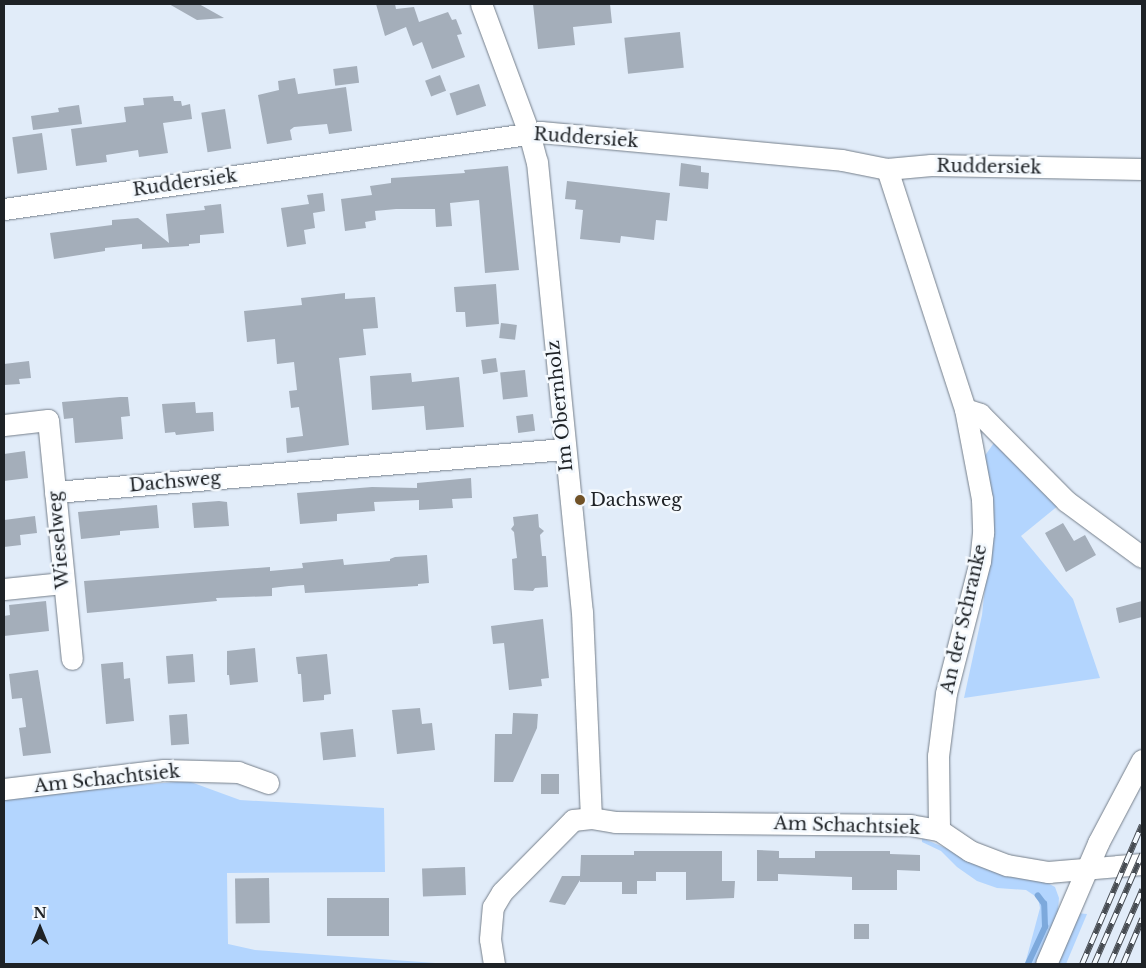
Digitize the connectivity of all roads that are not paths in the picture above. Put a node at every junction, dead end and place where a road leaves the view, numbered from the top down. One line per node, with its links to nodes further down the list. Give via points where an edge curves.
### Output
1 (481, 4): 2 (street, Im Obernholz)
2 (529, 133): 3 (street, Ruddersiek, via 842,160); 5 (street, Ruddersiek); 8 (street, Im Obernholz, via 537,162)
3 (887, 168): 4 (street, Ruddersiek, via 931,165); 6 (street, An der Schranke)
4 (1142, 169)
5 (4, 209)
6 (965, 409): 10 (street, via 980,414 1066,501); 18 (street, An der Schranke, via 982,499 983,532 970,605 946,693 938,756)
7 (4, 425): 9 (street, Wieselweg, via 48,420)
8 (564, 449): 9 (street, Dachsweg); 17 (street, Im Obernholz, via 582,612)
9 (55, 492): 11 (street, Wieselweg)
10 (1142, 557)
11 (63, 583): 12 (street); 13 (street, Wieselweg)
12 (4, 589)
13 (72, 659)
14 (1142, 760): 20 (street)
15 (268, 783): 16 (street, Am Schachtsiek, via 238,772 164,770)
16 (4, 789)
17 (582, 819): 18 (street, Am Schachtsiek, via 910,825); 21 (street, via 502,892 493,907 490,939)
18 (940, 830): 20 (street, Am Schachtsiek, via 970,851 1007,865 1048,872)
19 (1142, 864): 20 (street, Am Schachtsiek)
20 (1086, 870): 22 (street)
21 (494, 964)
22 (1046, 964)

